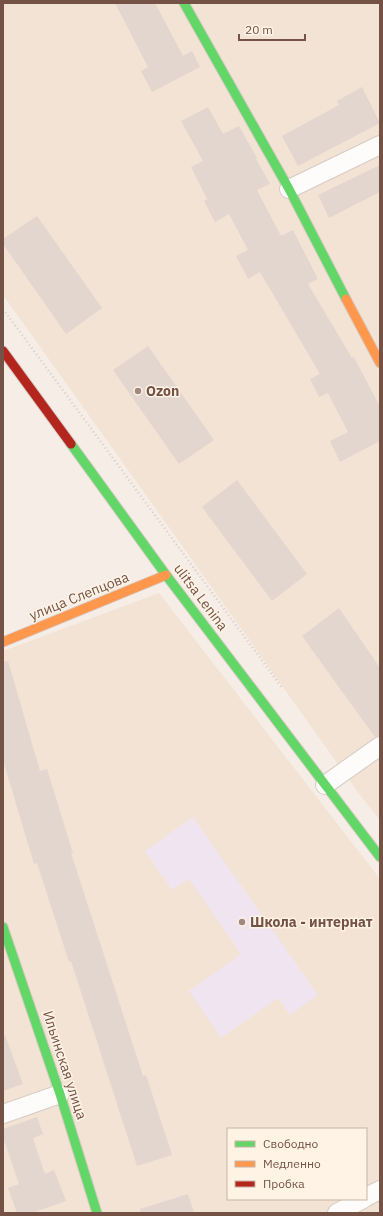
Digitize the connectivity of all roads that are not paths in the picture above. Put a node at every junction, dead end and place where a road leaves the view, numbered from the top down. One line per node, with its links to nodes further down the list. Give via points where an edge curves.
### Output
1 (184, 3): 3 (street)
2 (380, 145): 3 (street)
3 (289, 189): 5 (street)
4 (3, 351): 6 (street, ulitsa Lenina)
5 (380, 363)
6 (166, 575): 7 (street, улица Слепцова); 9 (street, ulitsa Lenina)
7 (3, 642)
8 (380, 746): 9 (street)
9 (326, 785): 10 (street, ulitsa Lenina)
10 (380, 857)
11 (3, 927): 12 (street, Ильинская улица)
12 (60, 1094): 13 (street); 17 (street, Ильинская улица)
13 (3, 1114)
14 (380, 1190): 15 (street)
15 (367, 1196)
16 (361, 1200): 18 (street)
17 (97, 1213)
18 (337, 1213)

